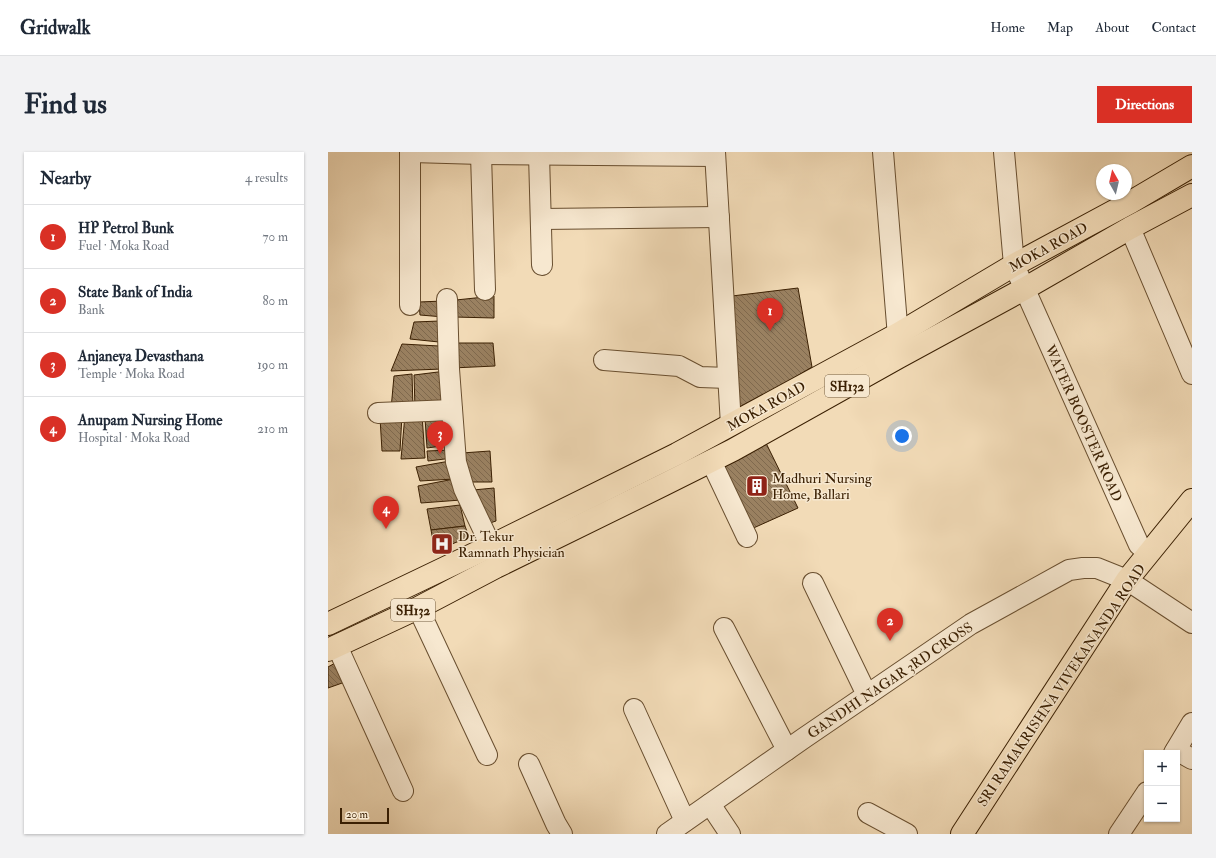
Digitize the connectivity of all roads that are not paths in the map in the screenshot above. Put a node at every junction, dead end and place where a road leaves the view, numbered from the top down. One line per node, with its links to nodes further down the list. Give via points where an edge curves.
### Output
1 (411, 152): 4 (street); 17 (street)
2 (883, 152): 18 (street)
3 (1004, 152): 13 (street, WATER BOOSTER ROAD)
4 (481, 154): 5 (street); 15 (street)
5 (539, 154): 6 (street); 10 (street)
6 (715, 154): 9 (street)
7 (1192, 166): 13 (main road, MOKA ROAD / SH132)
8 (1192, 194): 11 (main road, MOKA ROAD / SH132)
9 (719, 217): 10 (street); 22 (street)
10 (541, 219): 12 (street)
11 (1130, 228): 14 (main road, MOKA ROAD / SH132); 21 (street)
12 (542, 265)
13 (1014, 265): 14 (street, WATER BOOSTER ROAD); 18 (main road, MOKA ROAD / SH132)
14 (1024, 289): 19 (main road, MOKA ROAD / SH132); 30 (street, WATER BOOSTER ROAD, via 1139,545)
15 (485, 290)
16 (447, 299): 23 (street)
17 (410, 305)
18 (898, 334): 19 (street); 25 (main road, MOKA ROAD / SH132)
19 (900, 357): 26 (main road, MOKA ROAD / SH132)
20 (604, 360): 22 (street, via 679,366 700,377)
21 (1192, 374)
22 (728, 378): 25 (street)
23 (452, 410): 24 (street); 29 (street, via 456,462 464,489)
24 (378, 413)
25 (731, 425): 29 (main road, MOKA ROAD / SH132)
26 (711, 461): 28 (street); 33 (main road, MOKA ROAD / SH132)
27 (1192, 500): 30 (main road, SRI RAMAKRISHNA VIVEKANANDA ROAD)
28 (747, 537)
29 (491, 546): 35 (main road, MOKA ROAD / SH132)
30 (1150, 552): 31 (main road, SRI RAMAKRISHNA VIVEKANANDA ROAD)
31 (1127, 580): 34 (street, GANDHI NAGAR 3RD CROSS); 38 (street, GANDHI NAGAR 3RD CROSS, via 1097,568 1069,570 971,624); 54 (main road, SRI RAMAKRISHNA VIVEKANANDA ROAD)
32 (813, 584): 38 (street)
33 (418, 608): 37 (main road, MOKA ROAD / SH132); 43 (street)
34 (1192, 623)
35 (328, 624)
36 (724, 628): 41 (street)
37 (332, 648): 45 (street)
38 (867, 695): 41 (street, GANDHI NAGAR 3RD CROSS)
39 (634, 710): 49 (street)
40 (1192, 723): 42 (street)
41 (787, 750): 47 (street, GANDHI NAGAR 3RD CROSS)
42 (1181, 754)
43 (487, 755)
44 (529, 764): 50 (street)
45 (403, 791)
46 (1144, 796): 55 (street)
47 (710, 804): 49 (street, GANDHI NAGAR 3RD CROSS); 52 (street)
48 (868, 813): 53 (street)
49 (685, 821): 51 (street, GANDHI NAGAR 3RD CROSS)
50 (562, 834)
51 (667, 834)
52 (730, 834)
53 (907, 834)
54 (962, 834)
55 (1119, 834)

